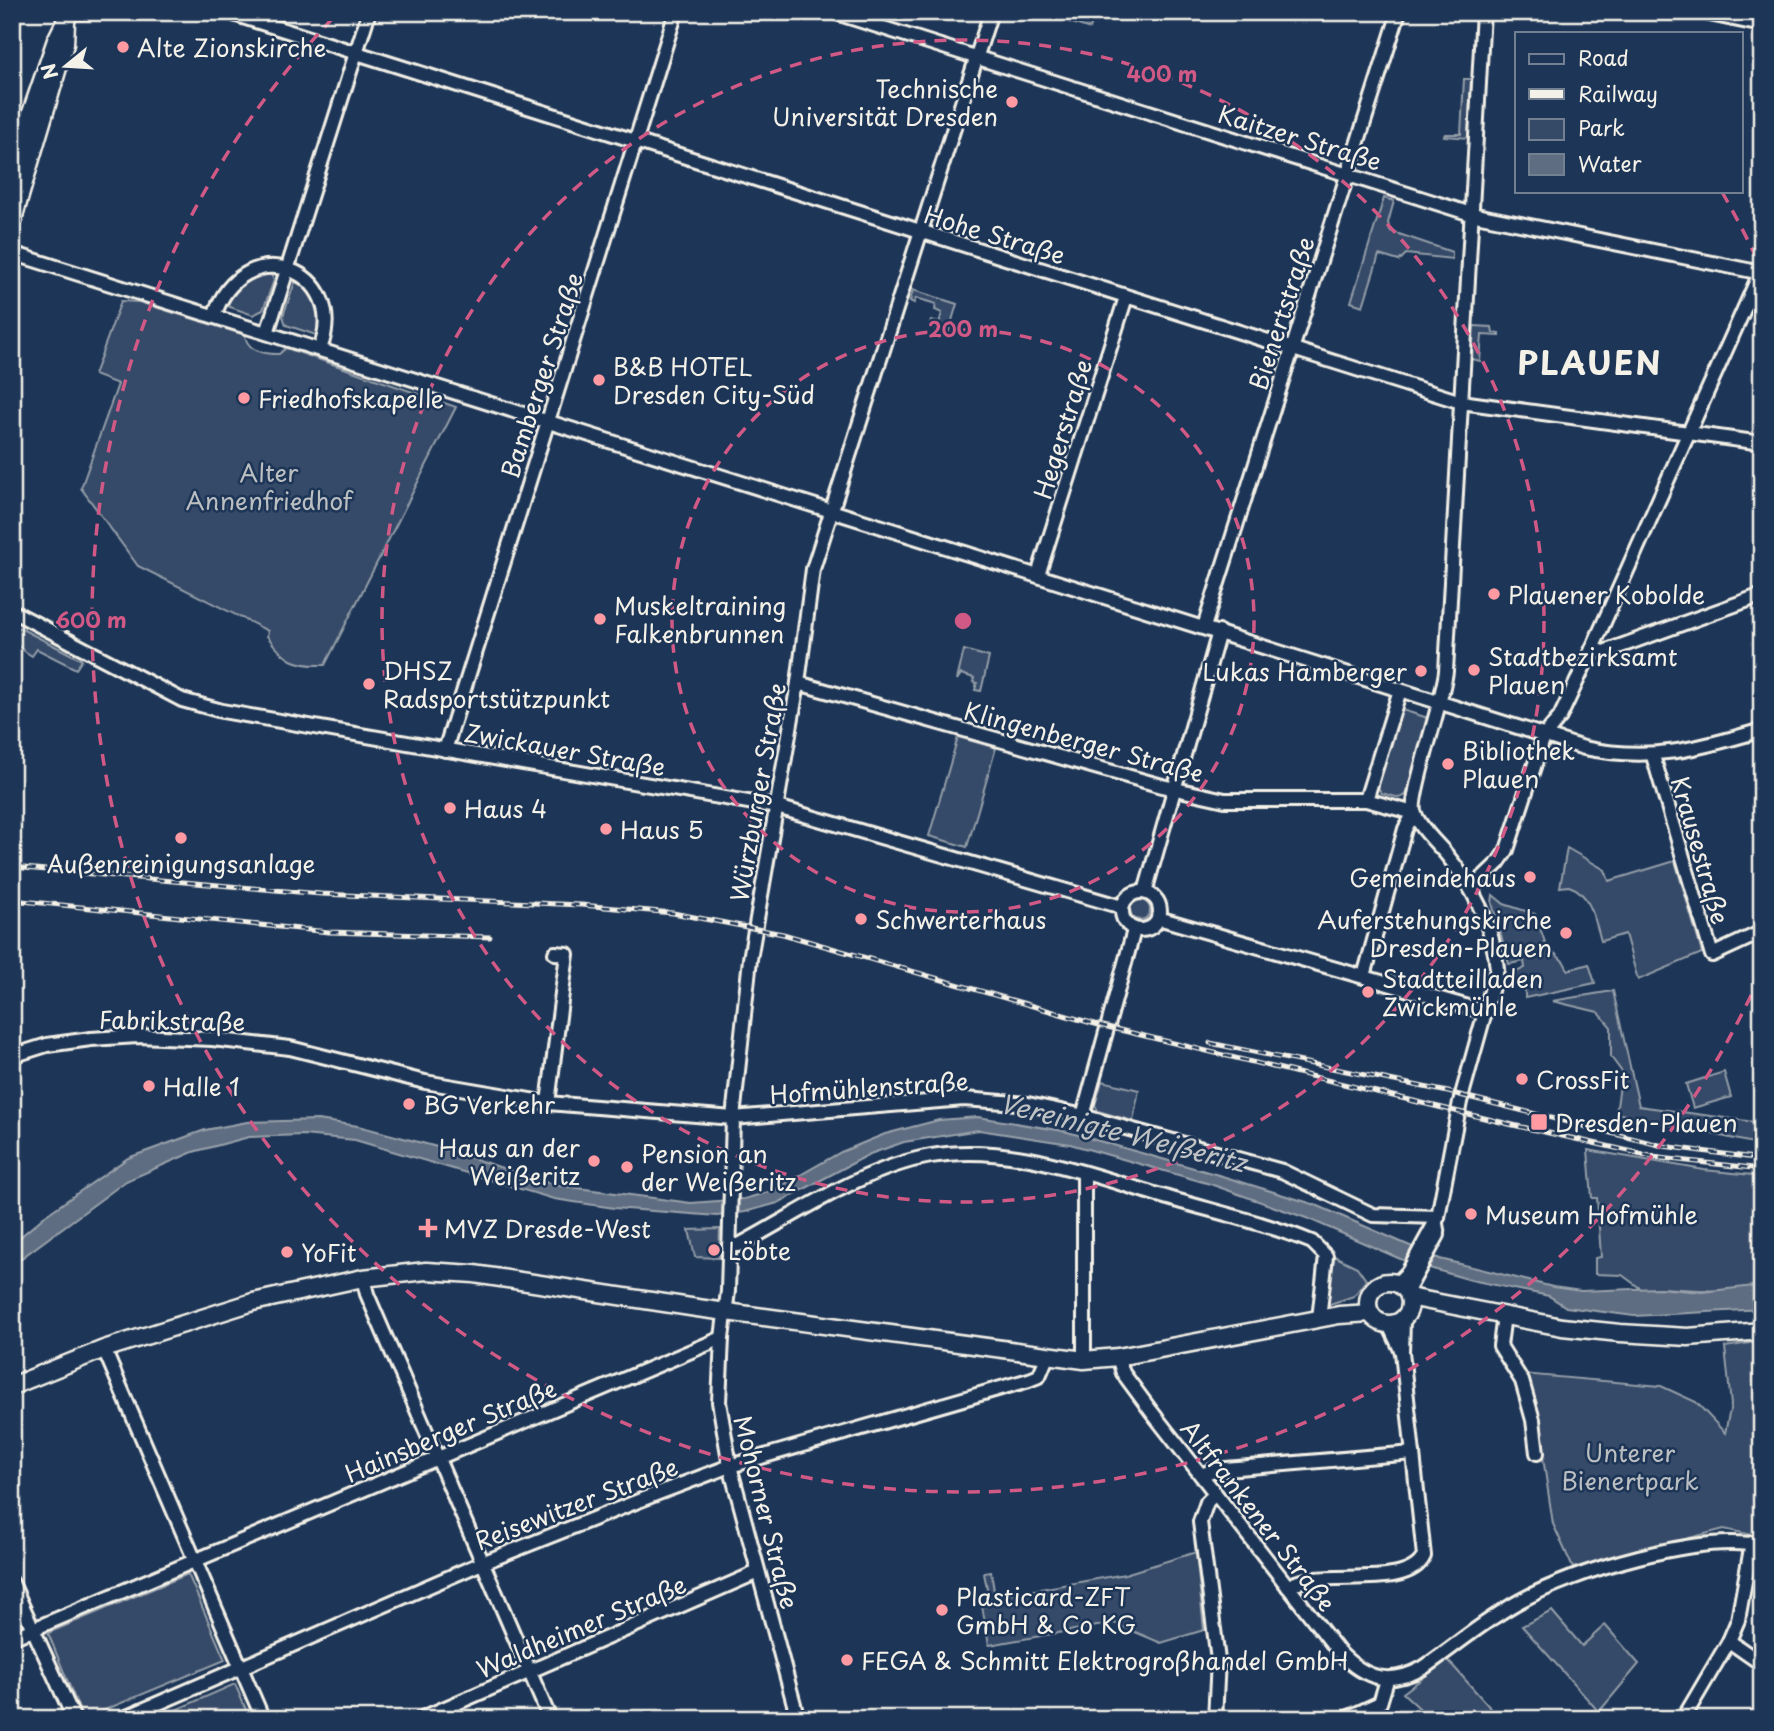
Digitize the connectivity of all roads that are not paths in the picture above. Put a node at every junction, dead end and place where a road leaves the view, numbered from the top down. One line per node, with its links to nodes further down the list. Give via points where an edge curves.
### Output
1 (93, 12): 10 (street)
2 (228, 12): 12 (street, Hohe Straße)
3 (369, 12): 12 (street)
4 (676, 12): 14 (street, Bamberger Straße)
5 (833, 12): 13 (street, Kaitzer Straße)
6 (991, 12): 13 (street, Würzburger Straße)
7 (1398, 12): 16 (street, Bienertstraße)
8 (1483, 12): 17 (street)
9 (1700, 12): 11 (street)
10 (69, 16): 15 (main road, via 56,40); 18 (main road, via 65,44)
11 (1762, 25)
12 (356, 53): 14 (street, Hohe Straße); 21 (street)
13 (976, 57): 16 (street, Kaitzer Straße); 19 (street, Würzburger Straße)
14 (636, 142): 19 (street, Hohe Straße); 29 (street, Bamberger Straße)
15 (12, 168)
16 (1347, 174): 17 (street, Kaitzer Straße); 27 (street, Bienertstraße)
17 (1471, 214): 22 (street, Kaitzer Straße); 28 (street)
18 (12, 223)
19 (921, 233): 23 (street, Hohe Straße); 32 (street, Würzburger Straße)
20 (12, 253): 24 (street)
21 (287, 270): 24 (street, via 264,266 242,274 228,287); 25 (street); 26 (street, via 309,282 322,301 327,326)
22 (1761, 272): 30 (street)
23 (1126, 297): 27 (street, Hohe Straße); 33 (street, Hegerstraße)
24 (214, 316): 25 (street)
25 (267, 333): 26 (street)
26 (320, 349): 29 (street)
27 (1292, 349): 28 (street, Hohe Straße); 36 (street, Bienertstraße)
28 (1461, 402): 30 (street, Hohe Straße); 41 (street)
29 (548, 421): 32 (street); 44 (street, Bamberger Straße)
30 (1689, 432): 31 (street, Hohe Straße); 38 (street)
31 (1762, 443)
32 (830, 510): 33 (street); 39 (street, Würzburger Straße, via 813,569)
33 (1038, 575): 36 (street)
34 (1762, 595): 38 (street, via 1604,652)
35 (12, 611): 44 (street, Zwickauer Straße, via 182,700)
36 (1205, 627): 37 (street)
37 (1219, 632): 40 (street); 46 (street)
38 (1592, 649): 43 (street, via 1560,717)
39 (797, 683): 46 (street, Klingenberger Straße); 48 (street, Würzburger Straße)
40 (1400, 690): 41 (street); 47 (street)
41 (1442, 703): 43 (street); 49 (street, via 1414,799)
42 (1762, 730): 45 (street)
43 (1544, 736): 45 (street, via 1610,754); 50 (street, via 1513,836 1499,863)
44 (445, 750): 48 (street, Zwickauer Straße)
45 (1653, 756): 55 (street, Krausestraße, via 1712,955)
46 (1174, 788): 47 (street, Klingenberger Straße, via 1225,800); 51 (street)
47 (1366, 800): 49 (street, Klingenberger Straße)
48 (777, 807): 52 (street, Zwickauer Straße); 63 (street, Würzburger Straße, via 750,959)
49 (1415, 813): 50 (street); 57 (street, via 1405,829)
50 (1472, 888): 58 (street, via 1496,963)
51 (1145, 892): 52 (street, via 1131,894); 53 (street, via 1158,902)
52 (1122, 907): 54 (street, via 1124,920)
53 (1158, 918): 54 (street, via 1149,928); 57 (street)
54 (1134, 930): 62 (street)
55 (1762, 932)
56 (555, 953): 61 (street, via 567,954)
57 (1364, 976): 58 (street)
58 (1486, 1012): 65 (street, via 1460,1102)
59 (290, 1048): 60 (street, Fabrikstraße, via 138,1036 58,1043); 61 (street, Hofmühlenstraße, via 425,1082)
60 (12, 1056)
61 (548, 1103): 63 (street, Hofmühlenstraße)
62 (1083, 1116): 63 (street, Hofmühlenstraße, via 1028,1104 964,1099); 65 (street, Hofmühlenstraße, via 1282,1171 1373,1215)
63 (733, 1118): 66 (street, Würzburger Straße)
64 (1084, 1174): 66 (street, via 1030,1158 976,1153 932,1156 862,1181 738,1245); 71 (street, via 1319,1246 1326,1256); 78 (street)
65 (1437, 1221): 68 (street, via 1438,1235 1429,1243)
66 (729, 1245): 70 (street, Würzburger Straße)
67 (363, 1278): 70 (main road, via 452,1271); 75 (main road, via 253,1302); 82 (street)
68 (1404, 1298): 69 (main road, via 1381,1323); 69 (main road, via 1379,1284 1373,1288); 72 (main road); 80 (street, via 1402,1352)
69 (1369, 1307): 71 (main road, via 1339,1315)
70 (725, 1312): 74 (street, Mohorner Straße); 76 (main road)
71 (1319, 1314): 77 (main road)
72 (1504, 1315): 73 (main road, via 1562,1327 1645,1335); 81 (street, via 1500,1346 1522,1381)
73 (1762, 1331)
74 (722, 1338): 82 (street, Hainsberger Straße); 83 (street, Mohorner Straße, via 719,1402)
75 (104, 1349): 79 (main road); 87 (street)
76 (1048, 1355): 78 (main road); 83 (street, Reisewitzer Straße, via 1039,1376 1029,1380)
77 (1118, 1357): 78 (main road); 84 (street, Altfrankener Straße, via 1123,1373)
78 (1084, 1360)
79 (12, 1386)
80 (1413, 1452): 84 (street, via 1214,1469); 91 (street, via 1421,1563 1396,1573 1304,1580)
81 (1537, 1453)
82 (437, 1458): 87 (street, Hainsberger Straße); 88 (street)
83 (730, 1466): 88 (street, Reisewitzer Straße); 89 (street, Mohorner Straße)
84 (1201, 1475): 85 (street, Altfrankener Straße)
85 (1215, 1494): 91 (street, Altfrankener Straße); 105 (street, via 1200,1522 1218,1660)
86 (1757, 1544): 94 (street); 98 (street, via 1723,1542 1678,1549 1580,1575 1538,1591 1423,1668)
87 (195, 1560): 92 (street, Hainsberger Straße); 96 (street)
88 (482, 1563): 96 (street, Reisewitzer Straße); 97 (street)
89 (758, 1572): 97 (street, Waldheimer Straße); 104 (street, Mohorner Straße)
90 (12, 1583): 92 (street)
91 (1288, 1587): 98 (street, Altfrankener Straße, via 1348,1661)
92 (35, 1628): 93 (street, Hainsberger Straße); 99 (street)
93 (12, 1638)
94 (1729, 1641): 95 (street); 107 (street)
95 (1762, 1664)
96 (241, 1668): 100 (street, Reisewitzer Straße); 101 (street)
97 (529, 1672): 102 (street, Waldheimer Straße); 103 (street)
98 (1387, 1680): 106 (street, via 1380,1703)
99 (74, 1719)
100 (122, 1719)
101 (263, 1719)
102 (420, 1719)
103 (550, 1719)
104 (798, 1719)
105 (1215, 1719)
106 (1345, 1719)
107 (1682, 1719)

